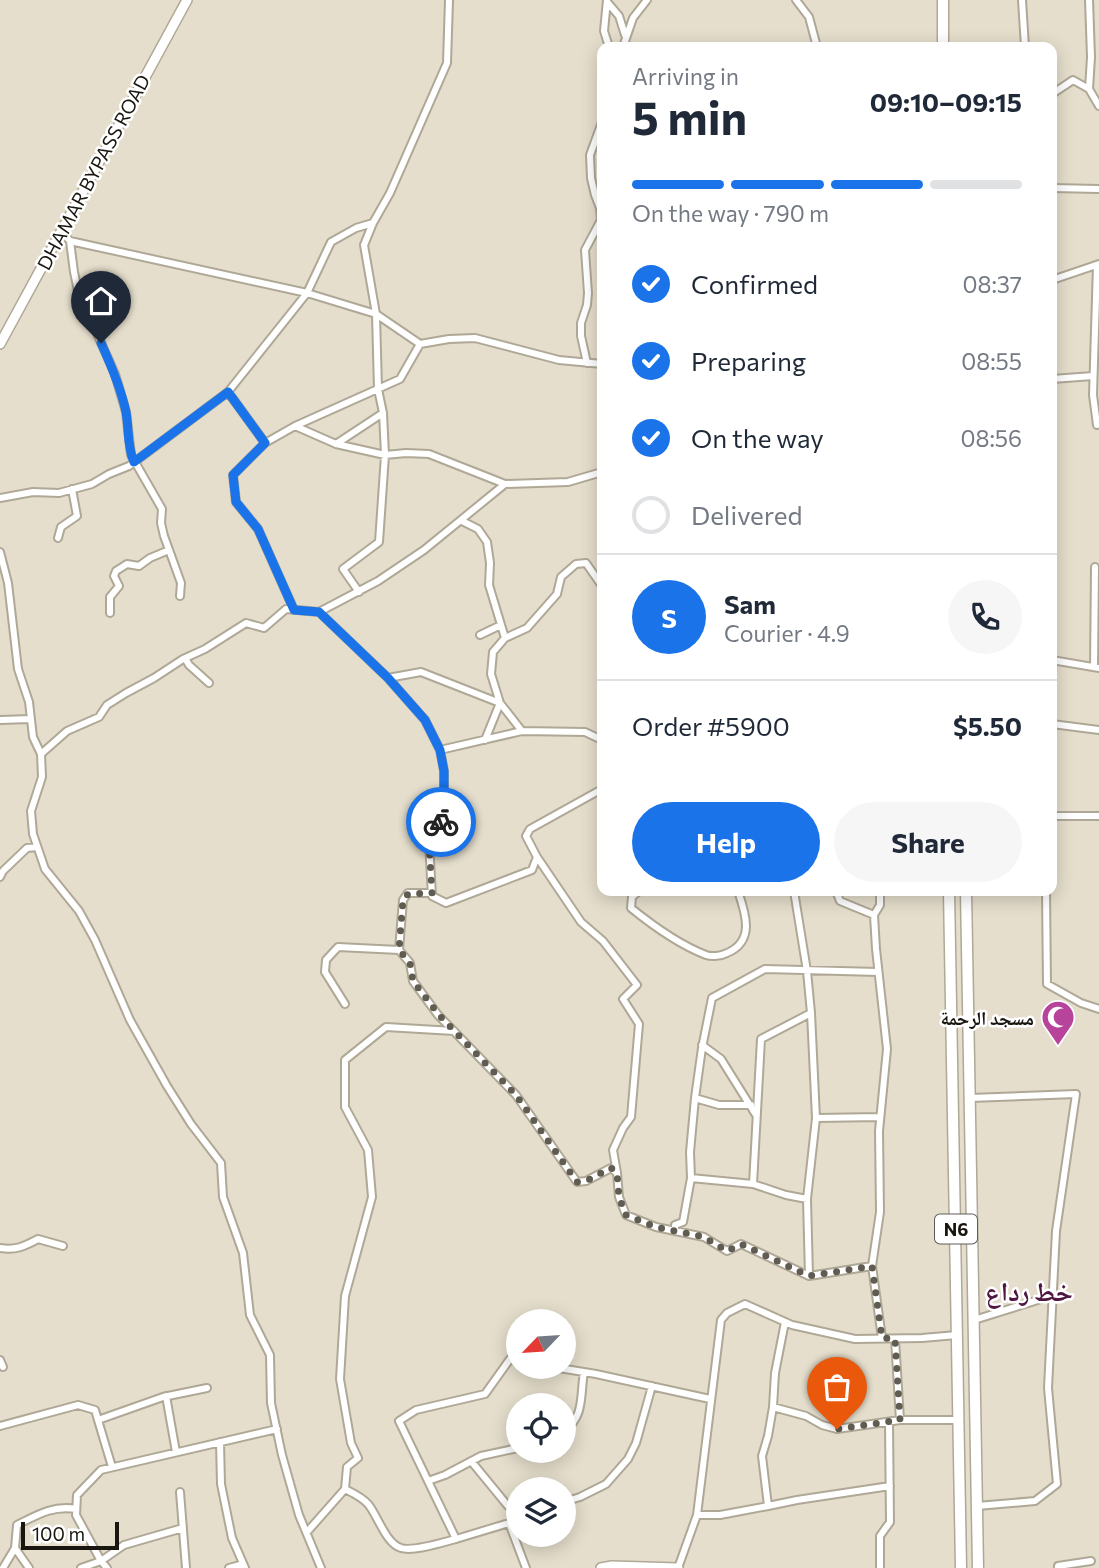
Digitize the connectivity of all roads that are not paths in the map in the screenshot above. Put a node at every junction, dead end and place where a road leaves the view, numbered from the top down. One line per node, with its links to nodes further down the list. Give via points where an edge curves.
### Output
1 (187, 0): 25 (main road, DHAMAR BYPASS ROAD)
2 (449, 0): 23 (street, via 447,63)
3 (647, 0): 9 (street, via 632,18)
4 (796, 0): 12 (street, via 809,17)
5 (943, 0): 13 (main road)
6 (1022, 0): 14 (street)
7 (1089, 0): 15 (street)
8 (607, 1): 9 (street, via 619,16); 10 (street, via 604,31)
9 (626, 37): 11 (street)
10 (608, 42)
11 (624, 42)
12 (816, 42)
13 (943, 42)
14 (1025, 42)
15 (1095, 57): 16 (street)
16 (1089, 89): 17 (street, via 1073,80); 18 (street)
17 (1057, 91)
18 (1099, 106)
19 (597, 136): 22 (street, via 590,155)
20 (1057, 188): 21 (street)
21 (1099, 189)
22 (597, 202)
23 (373, 223): 29 (street, via 331,242); 30 (street, via 364,244)
24 (597, 228): 33 (street, via 585,250 588,293 581,335)
25 (61, 231): 26 (street); 31 (main road, DHAMAR BYPASS ROAD)
26 (70, 241): 29 (street); 45 (street, via 78,291 115,374)
27 (1098, 265): 28 (street); 35 (street)
28 (1057, 278)
29 (307, 293): 30 (street); 38 (street)
30 (376, 314): 32 (street); 37 (street)
31 (0, 344)
32 (419, 344): 33 (street, via 475,338); 37 (street, via 400,379)
33 (587, 363): 34 (street)
34 (597, 364)
35 (1093, 376): 36 (street); 40 (street)
36 (1057, 379)
37 (378, 388): 39 (street); 41 (street)
38 (228, 392): 42 (street); 45 (street)
39 (383, 413): 43 (street); 44 (street)
40 (1097, 425)
41 (295, 426): 42 (street); 43 (street)
42 (265, 443): 58 (street, via 233,475 236,502 258,529)
43 (336, 444): 44 (street)
44 (385, 455): 47 (street, via 429,454); 56 (street, via 379,542 343,569)
45 (134, 462): 48 (street); 52 (street, via 162,509 161,525)
46 (597, 473): 47 (street, via 568,482)
47 (505, 484): 50 (street)
48 (72, 489): 49 (street); 51 (street, via 77,516 61,527)
49 (0, 498)
50 (462, 521): 56 (street); 61 (street, via 478,529 487,542 489,585)
51 (58, 538)
52 (169, 550): 57 (street, via 181,583); 60 (street, via 139,566 127,564 116,571 119,586 110,597)
53 (0, 552): 70 (street, via 18,669)
54 (1095, 567): 66 (street)
55 (597, 579): 63 (street, via 586,563 576,564 561,577 557,594 527,628)
56 (359, 592): 59 (street)
57 (180, 596)
58 (294, 610): 59 (street); 64 (street, via 286,609 264,628 246,623)
59 (319, 612): 67 (street)
60 (110, 613)
61 (501, 625): 62 (street); 63 (street)
62 (480, 635)
63 (505, 638): 69 (street, via 493,652 491,674)
64 (186, 658): 68 (street); 78 (street, via 107,705 99,717 67,731)
65 (1057, 661): 66 (street)
66 (1097, 668)
67 (388, 678): 69 (street, via 421,672); 77 (street, via 425,720)
68 (209, 683)
69 (500, 703): 74 (street); 76 (street)
70 (31, 719): 71 (street); 78 (street)
71 (0, 720)
72 (1057, 725): 73 (street)
73 (1099, 730)
74 (522, 731): 75 (street, via 585,732); 76 (street)
75 (597, 738)
76 (485, 740): 77 (street)
77 (440, 750): 85 (street, via 444,808 438,835 429,842)
78 (41, 754): 82 (street, via 42,777 31,811)
79 (597, 792): 83 (street, via 530,829 526,836)
80 (1057, 816): 81 (street)
81 (1099, 816)
82 (37, 847): 84 (street, via 27,848); 141 (street, via 46,869 95,940 167,1086 221,1163 223,1197 243,1253 250,1315 270,1355 271,1403)
83 (537, 857): 85 (street, via 533,870 446,903); 112 (street, via 581,922 603,941 637,985 623,999 639,1024 631,1117 613,1150)
84 (0, 877)
85 (432, 893): 95 (street, via 408,894 403,900)
86 (633, 896): 87 (street, via 631,908 644,919 714,956 732,951 743,937 747,919)
87 (740, 896)
88 (795, 896): 96 (street)
89 (838, 896): 94 (street)
90 (880, 896): 94 (street)
91 (950, 896): 103 (main road, N6)
92 (966, 896): 104 (main road, N6)
93 (1046, 896): 99 (street, via 1047,984)
94 (874, 915): 97 (street)
95 (399, 950): 98 (street, via 338,947 326,960 325,972); 101 (street, via 410,963 413,981)
96 (807, 971): 97 (street); 100 (street); 102 (street, via 765,969 712,998)
97 (878, 972): 108 (street, via 887,1049)
98 (345, 1004)
99 (1099, 1009)
100 (811, 1013): 107 (street, via 761,1039); 109 (street)
101 (454, 1031): 112 (street, via 516,1095 577,1182 611,1168); 149 (street, via 386,1027 345,1060 345,1107 368,1150 372,1197 345,1296 340,1379 358,1458 347,1467)
102 (702, 1045): 105 (street); 107 (street, via 721,1059)
103 (953, 1071): 104 (main road); 110 (main road, N6)
104 (969, 1073): 106 (main road, N6)
105 (695, 1098): 107 (street, via 719,1105); 113 (street)
106 (970, 1098): 111 (main road, N6); 121 (street, via 1076,1094 1056,1231)
107 (754, 1104): 114 (street)
108 (880, 1117): 109 (street); 119 (street, via 880,1212)
109 (816, 1118): 115 (street)
110 (955, 1163): 111 (main road); 124 (main road, N6)
111 (971, 1166): 122 (main road, N6)
112 (617, 1173): 116 (street, via 626,1215)
113 (691, 1178): 114 (street); 116 (street, via 683,1222 675,1225)
114 (753, 1184): 115 (street)
115 (807, 1199): 120 (street)
116 (675, 1231): 120 (street, via 704,1237 727,1251 741,1244)
117 (63, 1247): 118 (street, via 38,1239 23,1247)
118 (0, 1248)
119 (872, 1266): 120 (street); 125 (street)
120 (809, 1276)
121 (1054, 1295): 122 (street); 154 (street, via 1048,1388 1057,1484 1035,1501)
122 (974, 1320): 154 (main road, N6)
123 (785, 1321): 125 (street, via 855,1339); 133 (street, via 746,1304 727,1313 721,1320); 134 (street)
124 (957, 1335): 126 (street); 138 (main road, N6)
125 (882, 1338): 126 (street)
126 (895, 1339): 137 (street)
127 (506, 1365): 147 (street, via 485,1394 416,1410 399,1421)
128 (576, 1371): 129 (street)
129 (584, 1372): 130 (street); 135 (street)
130 (652, 1386): 133 (street); 151 (street, via 628,1459 606,1485)
131 (207, 1388): 132 (street)
132 (166, 1396): 136 (street); 144 (street)
133 (710, 1399): 156 (street)
134 (773, 1407): 139 (street, via 837,1429); 153 (street, via 762,1456)
135 (576, 1419)
136 (98, 1420): 140 (street, via 94,1410 78,1405); 146 (street)
137 (900, 1420): 138 (street); 139 (street)
138 (959, 1420): 175 (main road, N6)
139 (889, 1423): 148 (street)
140 (0, 1426)
141 (277, 1429): 142 (street); 158 (street)
142 (220, 1442): 144 (street); 169 (street, via 221,1484 232,1538 245,1568)
143 (506, 1451): 145 (street)
144 (176, 1452): 146 (street)
145 (471, 1461): 147 (street); 152 (street)
146 (112, 1467): 155 (street, via 101,1470 77,1494)
147 (428, 1481): 159 (street)
148 (890, 1486): 153 (street); 174 (street, via 890,1522 880,1536)
149 (345, 1489): 158 (street); 159 (street, via 366,1502 392,1543 401,1548)
150 (180, 1492): 157 (street)
151 (576, 1498)
152 (506, 1504)
153 (768, 1506): 156 (street)
154 (976, 1506): 176 (main road, N6)
155 (76, 1509): 160 (street, via 63,1507 17,1525); 162 (street)
156 (697, 1515): 173 (street)
157 (183, 1528): 162 (street, via 124,1545); 168 (street)
158 (307, 1532): 170 (street)
159 (456, 1539): 171 (street, via 509,1523)
160 (15, 1548): 164 (street); 165 (street)
161 (1091, 1561): 177 (street)
162 (101, 1562): 166 (street); 167 (street)
163 (647, 1567): 172 (main road); 173 (main road)
164 (4, 1568)
165 (29, 1568)
166 (81, 1568)
167 (107, 1568)
168 (186, 1568)
169 (229, 1568)
170 (321, 1568)
171 (526, 1568)
172 (601, 1568)
173 (678, 1568)
174 (880, 1568)
175 (961, 1568)
176 (978, 1568)
177 (1058, 1568)

